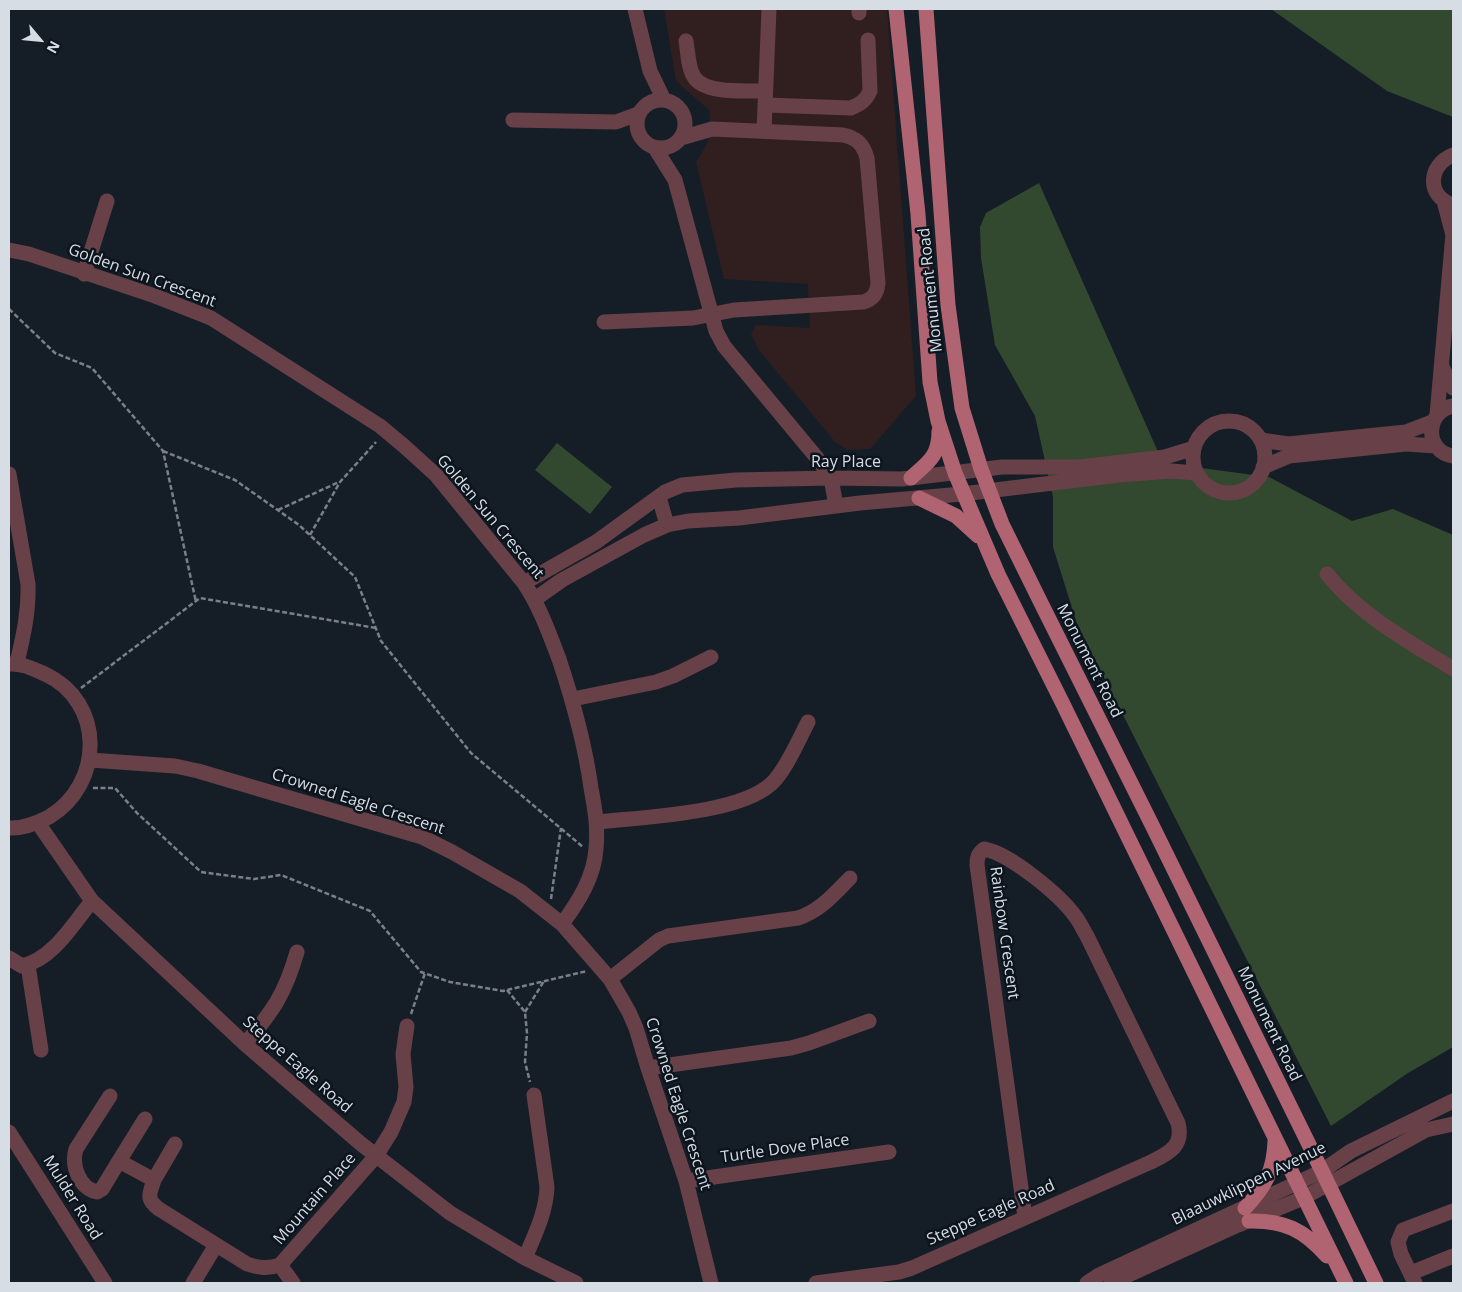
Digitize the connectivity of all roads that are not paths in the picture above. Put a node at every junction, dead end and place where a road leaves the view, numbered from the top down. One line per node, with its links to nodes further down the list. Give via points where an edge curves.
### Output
1 (634, 9): 8 (street)
2 (759, 9): 9 (street)
3 (769, 9): 11 (street)
4 (896, 9): 35 (main road, Monument Road, via 918,214 930,382)
5 (926, 9): 41 (main road, Monument Road, via 948,305 962,408)
6 (868, 40): 11 (street, via 870,91 861,104 851,108)
7 (686, 41): 9 (street, via 693,75 698,81 712,88)
8 (650, 71): 10 (street); 12 (street)
9 (758, 91): 17 (street)
10 (664, 100): 12 (street, via 656,100); 13 (street, via 676,106)
11 (766, 105): 17 (street)
12 (643, 109): 15 (street); 18 (street, via 636,128)
13 (684, 118): 16 (street); 19 (street, via 685,125)
14 (513, 120): 15 (street)
15 (616, 122): 18 (street)
16 (712, 129): 17 (street); 19 (street)
17 (761, 131): 29 (street, via 843,135 862,144 868,158 878,290 863,302)
18 (639, 135): 21 (street, via 648,146)
19 (678, 141): 21 (street, via 669,147); 23 (street)
20 (1453, 142): 22 (street)
21 (655, 148): 23 (street)
22 (1449, 157): 25 (street, via 1438,164 1433,180 1438,195)
23 (675, 180): 29 (street)
24 (107, 201): 28 (street)
25 (1449, 203): 26 (street)
26 (1453, 234): 31 (street)
27 (9, 250): 28 (street, Golden Sun Crescent)
28 (84, 274): 57 (street, Golden Sun Crescent, via 211,318 386,431 436,476)
29 (712, 314): 30 (street, via 693,318); 45 (street, via 716,330 738,366)
30 (604, 322)
31 (1442, 367): 32 (street); 34 (street)
32 (1453, 388)
33 (1453, 406): 34 (street)
34 (1434, 419): 36 (street, via 1406,432 1288,444); 37 (street, via 1431,431)
35 (938, 420): 42 (main road, Monument Road); 46 (main road, via 936,452)
36 (1261, 440): 38 (street, via 1254,430 1231,420 1208,427); 40 (street, via 1265,452)
37 (1436, 446): 39 (street); 40 (street, via 1406,444 1289,456)
38 (1194, 448): 41 (street, Ray Place, via 1165,457 1079,467); 43 (street)
39 (1453, 456)
40 (1263, 467): 43 (street, via 1253,483 1233,493 1211,488)
41 (981, 469): 42 (street, Ray Place); 47 (main road, Monument Road)
42 (954, 473): 46 (street, Ray Place); 48 (main road, Monument Road)
43 (1197, 473): 47 (street, via 1171,471 1120,475)
44 (9, 474): 60 (street, via 28,584 24,632)
45 (831, 478): 46 (street, Ray Place); 49 (street, Ray Place, via 704,483 682,486); 51 (street)
46 (911, 478)
47 (989, 490): 48 (street); 92 (main road, Monument Road, via 1038,599)
48 (962, 494): 50 (street); 53 (main road, Monument Road)
49 (659, 497): 52 (street); 54 (street, Ray Place)
50 (919, 498): 51 (street); 53 (main road, via 956,516)
51 (836, 506): 52 (street)
52 (667, 525): 55 (street)
53 (986, 544): 86 (main road, Monument Road)
54 (579, 552): 55 (street); 57 (street, Ray Place)
55 (586, 566): 58 (street)
56 (1327, 574): 61 (street, via 1380,624)
57 (524, 583): 58 (street, Golden Sun Crescent)
58 (535, 599): 62 (street, Golden Sun Crescent)
59 (711, 657): 62 (street, via 656,682)
60 (13, 664): 64 (street, via 54,678 72,695 85,716)
61 (1453, 669)
62 (573, 699): 65 (street, Golden Sun Crescent)
63 (808, 722): 65 (street, via 780,774 763,791 742,801 704,810)
64 (90, 760): 66 (street, via 79,788 61,809); 70 (street, Crowned Eagle Crescent, via 175,766 198,771 422,837 520,891)
65 (598, 822): 70 (street, Golden Sun Crescent, via 591,873 583,893)
66 (38, 823): 67 (street); 69 (street, Steppe Eagle Road)
67 (9, 828)
68 (850, 878): 74 (street, via 811,914 668,936)
69 (92, 901): 73 (street, via 53,948); 77 (street, Steppe Eagle Road)
70 (562, 924): 74 (street, Crowned Eagle Crescent)
71 (297, 952): 77 (street, via 279,1000)
72 (9, 958): 73 (street, via 22,966)
73 (28, 965): 78 (street)
74 (605, 974): 79 (street, Crowned Eagle Crescent, via 629,1012)
75 (869, 1021): 79 (street, via 791,1048)
76 (407, 1026): 90 (street, Mountain Place, via 403,1054 404,1102)
77 (245, 1044): 90 (street, Steppe Eagle Road)
78 (41, 1050)
79 (648, 1068): 94 (street, Crowned Eagle Crescent)
80 (534, 1095): 102 (street, via 547,1198 544,1215)
81 (110, 1096): 91 (street, via 76,1149 74,1164 88,1188 97,1192)
82 (1453, 1101): 92 (street, Blaauwklippen Avenue, via 1351,1152)
83 (145, 1119): 91 (street)
84 (1453, 1124): 92 (street, Blaauwklippen Avenue, via 1426,1130)
85 (9, 1132): 106 (street, Mulder Road)
86 (1275, 1140): 95 (main road, Monument Road); 98 (main road, via 1270,1173)
87 (175, 1144): 93 (street)
88 (1173, 1148): 99 (street, Steppe Eagle Road, via 1152,1162); 99 (street, Rainbow Crescent, via 1179,1141 1181,1131 1178,1123 1075,915 1015,863 984,849 979,853 977,865)
89 (889, 1152): 94 (street, Turtle Dove Place)
90 (376, 1156): 102 (street, Steppe Eagle Road, via 450,1213); 103 (street, Mountain Place)
91 (119, 1161): 93 (street)
92 (1325, 1177): 95 (street, Blaauwklippen Avenue); 96 (street, Blaauwklippen Avenue); 114 (main road, Monument Road)
93 (154, 1180): 100 (street, via 149,1196 154,1205)
94 (686, 1181): 110 (street, Crowned Eagle Crescent)
95 (1297, 1183): 96 (main road, Monument Road); 98 (street, Blaauwklippen Avenue)
96 (1303, 1198): 98 (street, Blaauwklippen Avenue); 104 (main road, Monument Road)
97 (1453, 1211): 105 (street, via 1404,1230 1398,1242)
98 (1247, 1214): 104 (main road, via 1292,1226 1316,1243); 112 (street, Blaauwklippen Avenue, via 1099,1275); 113 (street, Blaauwklippen Avenue)
99 (1025, 1217): 111 (street, Steppe Eagle Road, via 899,1272)
100 (216, 1245): 103 (street, via 259,1268); 107 (street)
101 (1453, 1256): 105 (street)
102 (525, 1258): 109 (street, Steppe Eagle Road)
103 (280, 1265): 108 (street)
104 (1343, 1276)
105 (1413, 1278)
106 (105, 1283)
107 (193, 1283)
108 (293, 1283)
109 (576, 1283)
110 (710, 1283)
111 (816, 1283)
112 (1087, 1283)
113 (1111, 1283)
114 (1376, 1283)

